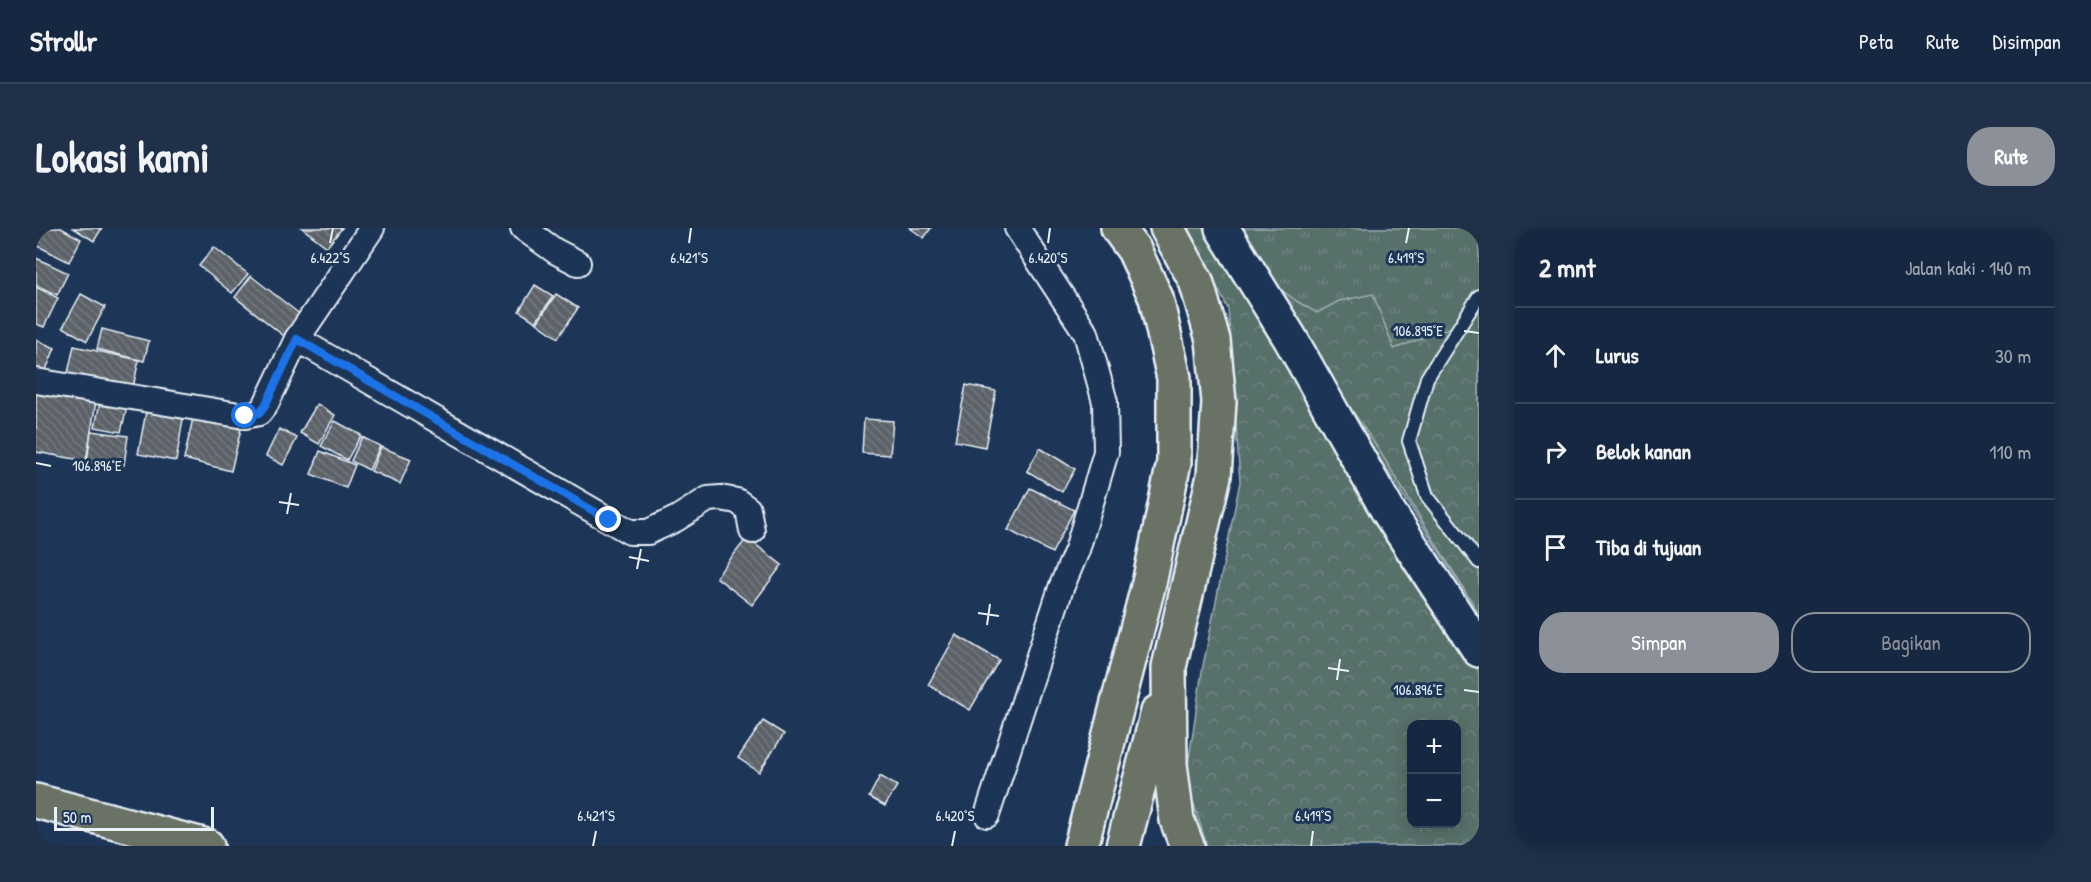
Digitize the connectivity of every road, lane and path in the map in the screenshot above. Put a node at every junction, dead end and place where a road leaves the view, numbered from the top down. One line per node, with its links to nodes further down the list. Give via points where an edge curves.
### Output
1 (523, 228): 7 (street)
2 (1017, 228): 16 (street, via 1086,333 1105,402 1106,452)
3 (1118, 228): 18 (highway, via 1134,250 1156,298 1174,378 1174,462 1150,579)
4 (1167, 228): 14 (highway, via 1196,281 1213,340 1219,402 1214,476)
5 (1222, 228): 13 (main road, via 1388,511)
6 (364, 231): 9 (street)
7 (578, 263)
8 (1479, 296): 12 (lane, via 1426,378 1409,441 1427,496)
9 (297, 339): 10 (street, via 266,404 259,413 251,415); 11 (street, via 630,532 648,532 708,499 720,498 738,501 748,509)
10 (36, 381)
11 (752, 531)
12 (1479, 562)
13 (1479, 650)
14 (1169, 667): 19 (highway); 20 (highway, via 1170,764 1177,820)
15 (36, 801): 17 (highway)
16 (987, 815)
17 (207, 846)
18 (1081, 846)
19 (1123, 846)
20 (1187, 846)

